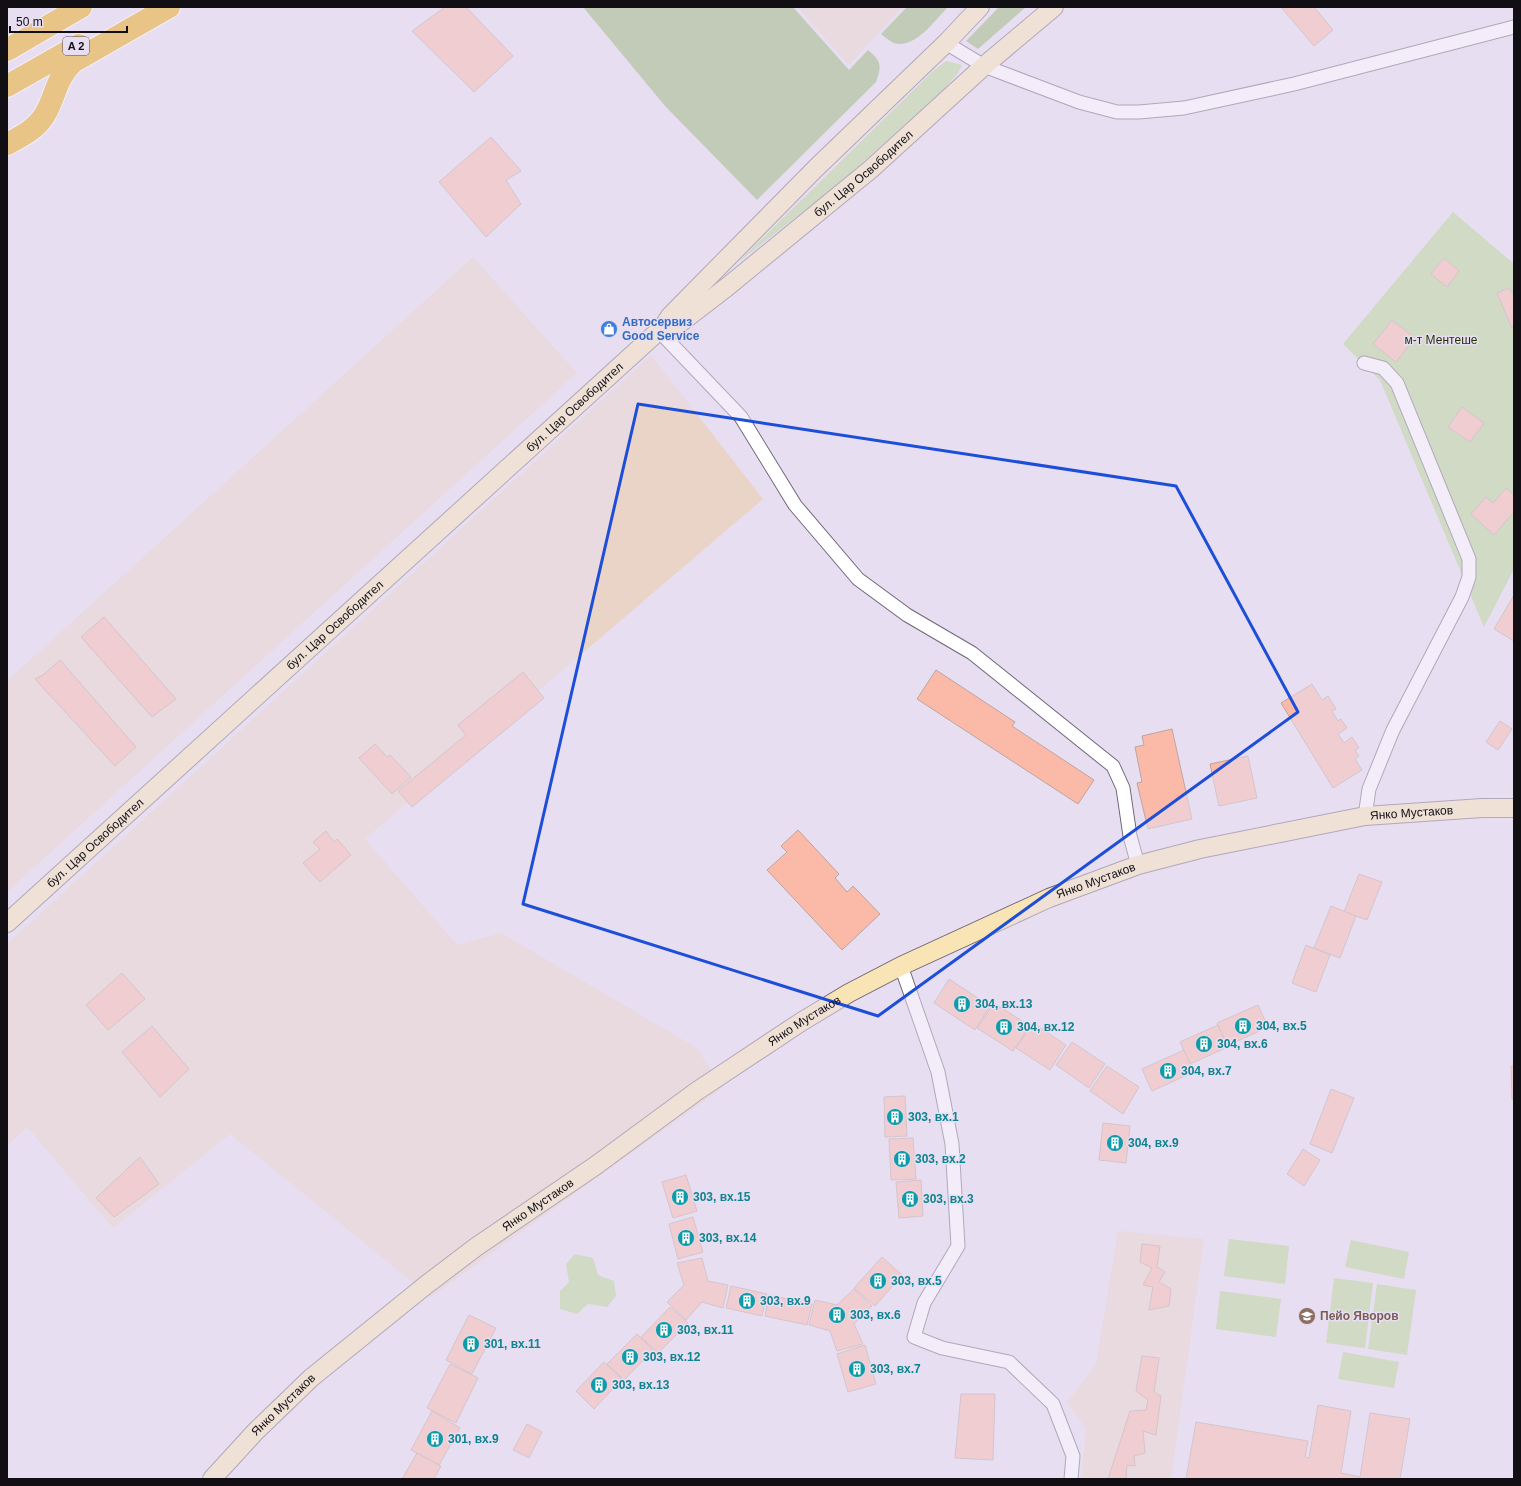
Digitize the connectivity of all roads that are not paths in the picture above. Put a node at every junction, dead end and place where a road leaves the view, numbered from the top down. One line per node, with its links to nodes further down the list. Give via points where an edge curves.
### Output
1 (81, 7): 8 (highway, A 2)
2 (144, 7): 10 (highway, A 2)
3 (169, 7): 11 (highway, via 72,62 58,81 43,117 29,132)
4 (980, 7): 7 (main road, бул. Цар Освободител)
5 (1054, 7): 9 (main road, бул. Цар Освободител)
6 (1514, 27): 9 (street, via 1294,84 1184,108 1139,112 1117,112 1079,102)
7 (946, 43): 9 (street); 12 (main road, бул. Цар Освободител, via 816,168 670,316)
8 (7, 50)
9 (984, 66): 12 (main road, бул. Цар Освободител, via 871,169 727,287 680,323)
10 (7, 86)
11 (7, 144)
12 (661, 329): 16 (street, via 741,417 796,505 858,579 907,615 972,653 1112,766 1123,788 1130,836); 17 (main road, бул. Цар Освободител)
13 (1364, 362): 15 (street, via 1383,368 1398,383 1469,559 1469,577 1462,597 1392,730 1369,789)
14 (1514, 808): 15 (main road, Янко Мустаков)
15 (1364, 816): 16 (main road, Янко Мустаков, via 1200,849)
16 (1138, 865): 18 (main road, Янко Мустаков, via 1049,898)
17 (7, 923)
18 (901, 966): 19 (main road, Янко Мустаков, via 849,993 750,1055 476,1247 311,1378 255,1432); 20 (street, via 938,1072 952,1144 958,1246 924,1303 914,1337 942,1348 1009,1362 1053,1404 1073,1456)
19 (212, 1479)
20 (1071, 1479)

